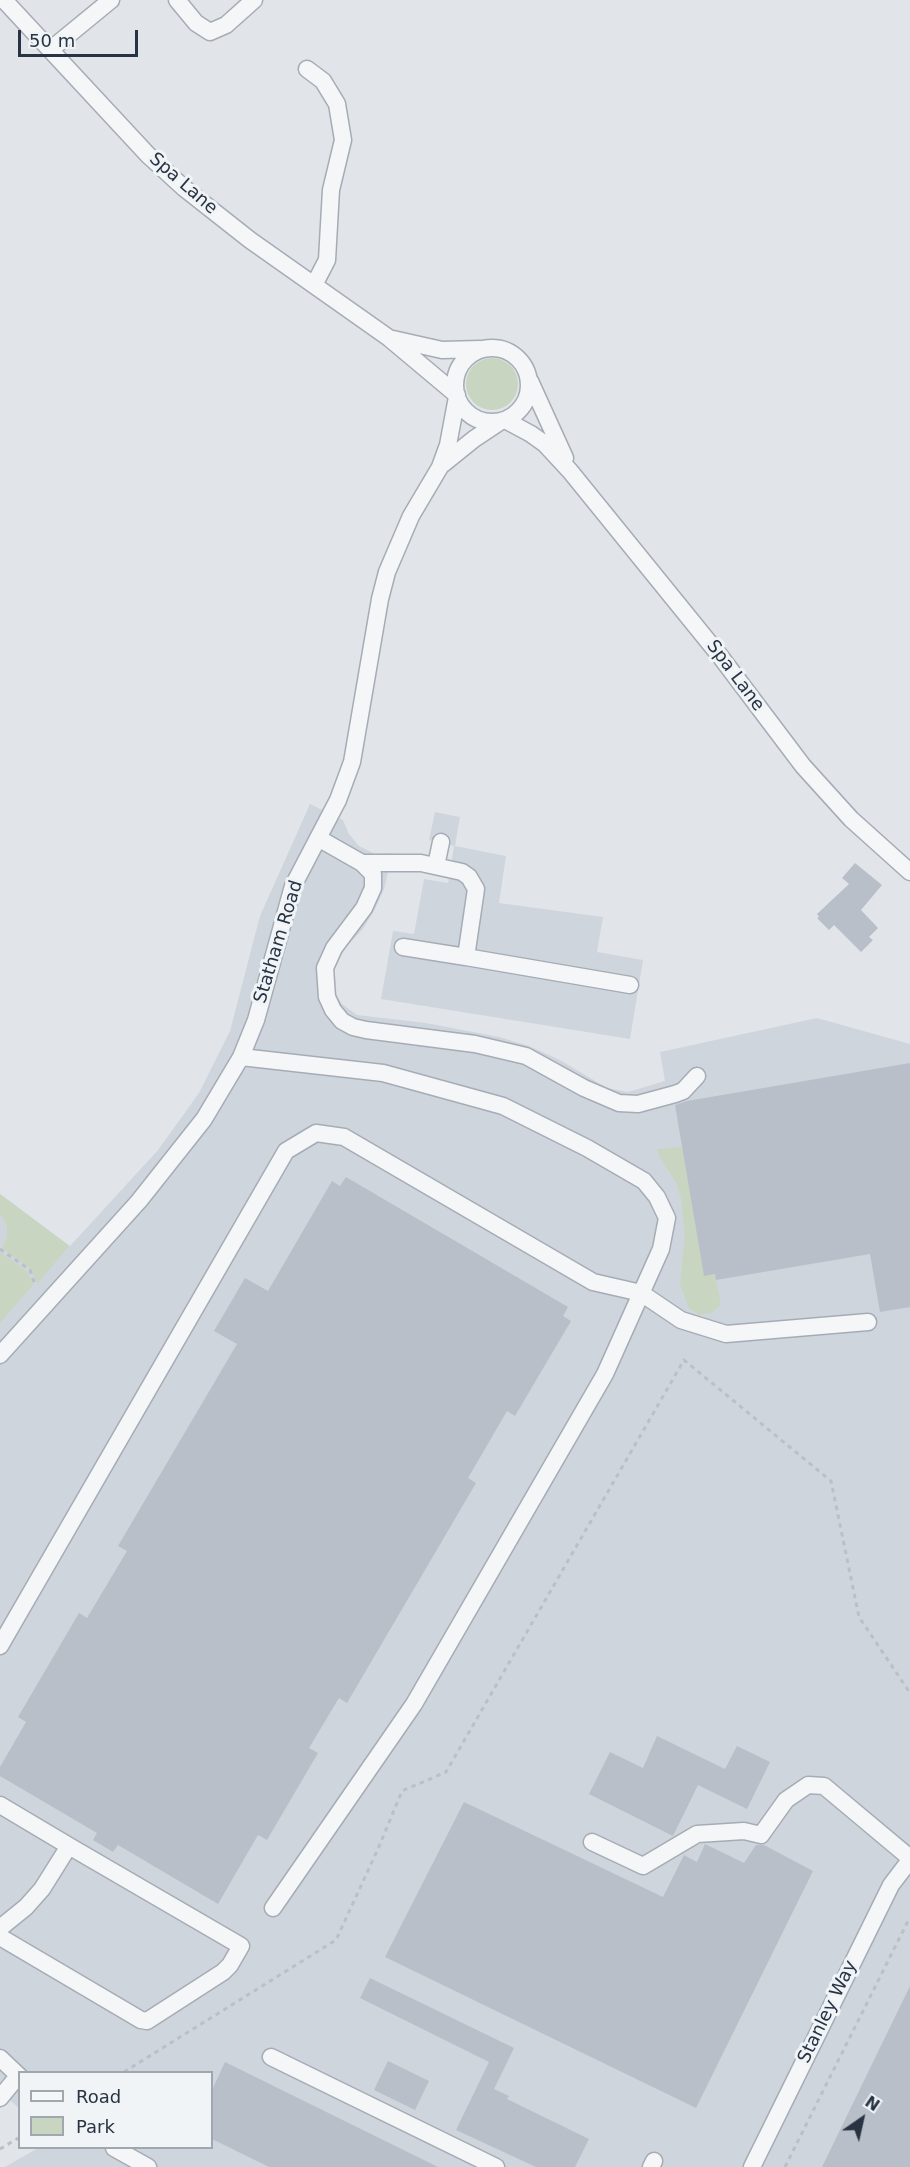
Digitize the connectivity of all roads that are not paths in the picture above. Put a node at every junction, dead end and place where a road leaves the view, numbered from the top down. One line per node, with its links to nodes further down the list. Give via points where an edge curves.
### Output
1 (4, 0): 5 (street, Spa Lane)
2 (111, 0): 5 (street)
3 (177, 0): 4 (street, via 196,23 210,32 226,25)
4 (254, 0)
5 (50, 50): 7 (street, Spa Lane, via 184,188)
6 (307, 69): 7 (street, via 323,81 337,104 343,140 331,190 327,260)
7 (314, 285): 8 (street, Spa Lane)
8 (389, 338): 9 (street, Spa Lane, via 442,350); 11 (street, Spa Lane)
9 (480, 349): 10 (street, via 493,347 516,356); 11 (street, via 462,363 457,373)
10 (529, 377): 12 (street, via 527,398 514,415); 14 (street, Spa Lane)
11 (457, 396): 12 (street, via 470,415 490,422); 13 (street, Statham Road)
12 (503, 420): 13 (street, Statham Road); 14 (street, Spa Lane, via 545,444)
13 (440, 467): 15 (street, Statham Road, via 411,516 387,572 352,762)
14 (570, 471): 19 (street, Spa Lane, via 720,656 803,766 851,819)
15 (318, 838): 17 (street); 23 (street, Statham Road, via 293,886 256,1020)
16 (441, 842): 18 (street)
17 (362, 863): 18 (street); 24 (street, via 373,874 373,888 325,968 327,996 342,1021 366,1030 475,1044 526,1056 619,1103 638,1104 675,1094)
18 (436, 866): 21 (street, via 462,872 476,889)
19 (910, 872)
20 (403, 947): 21 (street)
21 (466, 957): 22 (street)
22 (630, 985)
23 (241, 1057): 25 (street, via 383,1073 503,1106 644,1181 667,1218 661,1249); 27 (street, Statham Road, via 204,1119 139,1201)
24 (697, 1076)
25 (641, 1293): 26 (street, via 681,1320 726,1334); 28 (street, via 593,1282 344,1137 316,1133 286,1151); 33 (street, via 604,1374 414,1704)
26 (868, 1322)
27 (0, 1355)
28 (0, 1646)
29 (0, 1805): 31 (street)
30 (592, 1842): 32 (street, via 642,1866 697,1834 761,1834 786,1800 808,1785 824,1786)
31 (69, 1846): 34 (street, via 42,1889); 35 (street, via 241,1946 230,1965 147,2021)
32 (910, 1859): 44 (street, Stanley Way, via 891,1885)
33 (273, 1908)
34 (0, 1928)
35 (0, 1937)
36 (271, 2057): 43 (street)
37 (0, 2058): 38 (street)
38 (18, 2076)
39 (18, 2078): 40 (street)
40 (0, 2098)
41 (116, 2149): 42 (street)
42 (148, 2167)
43 (496, 2167)
44 (752, 2167)

